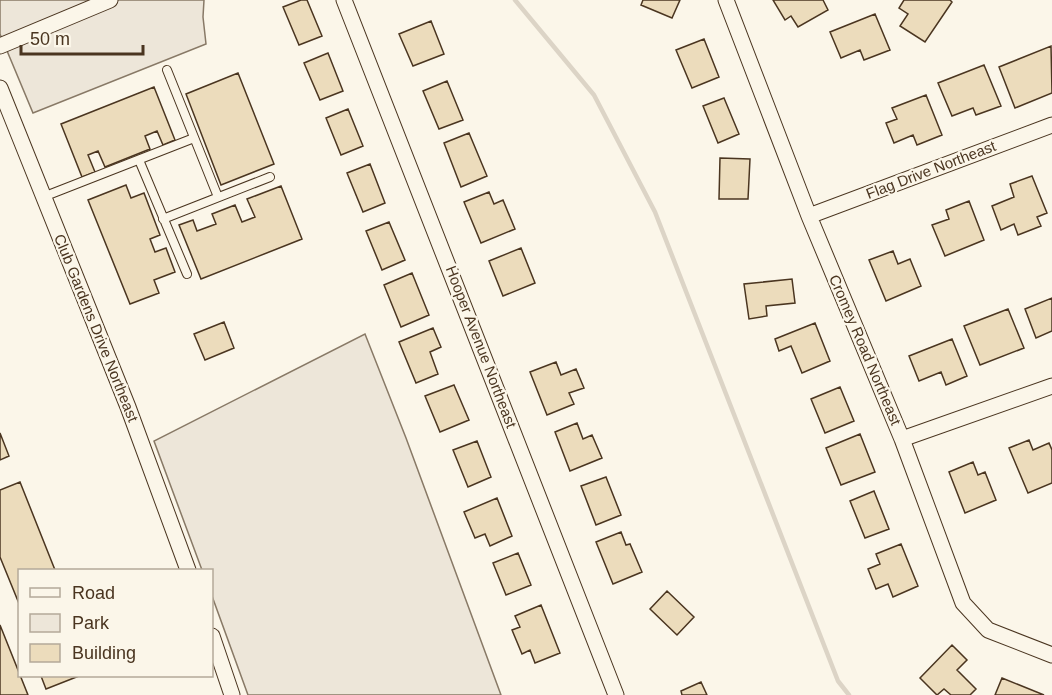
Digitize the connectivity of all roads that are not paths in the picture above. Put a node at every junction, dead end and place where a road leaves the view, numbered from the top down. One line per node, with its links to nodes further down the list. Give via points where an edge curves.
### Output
1 (110, 0): 4 (street)
2 (344, 0): 23 (street, Hooper Avenue Northeast)
3 (726, 0): 14 (street, Cromey Road Northeast)
4 (93, 3): 5 (street)
5 (0, 46)
6 (167, 70): 9 (lane)
7 (0, 88): 12 (street, Club Gardens Drive Northeast)
8 (1052, 125): 14 (street, Flag Drive Northeast)
9 (194, 138): 10 (lane); 13 (lane)
10 (139, 160): 12 (lane); 15 (lane)
11 (270, 177): 13 (lane)
12 (43, 197): 19 (street, Club Gardens Drive Northeast, via 128,407)
13 (218, 198): 15 (lane)
14 (809, 216): 18 (street, Cromey Road Northeast)
15 (164, 219): 16 (lane)
16 (187, 274)
17 (1052, 386): 18 (street)
18 (902, 439): 21 (street, Cromey Road Northeast, via 963,603 988,630)
19 (188, 569)
20 (213, 639): 22 (street)
21 (1052, 655)
22 (232, 695)
23 (616, 695)

